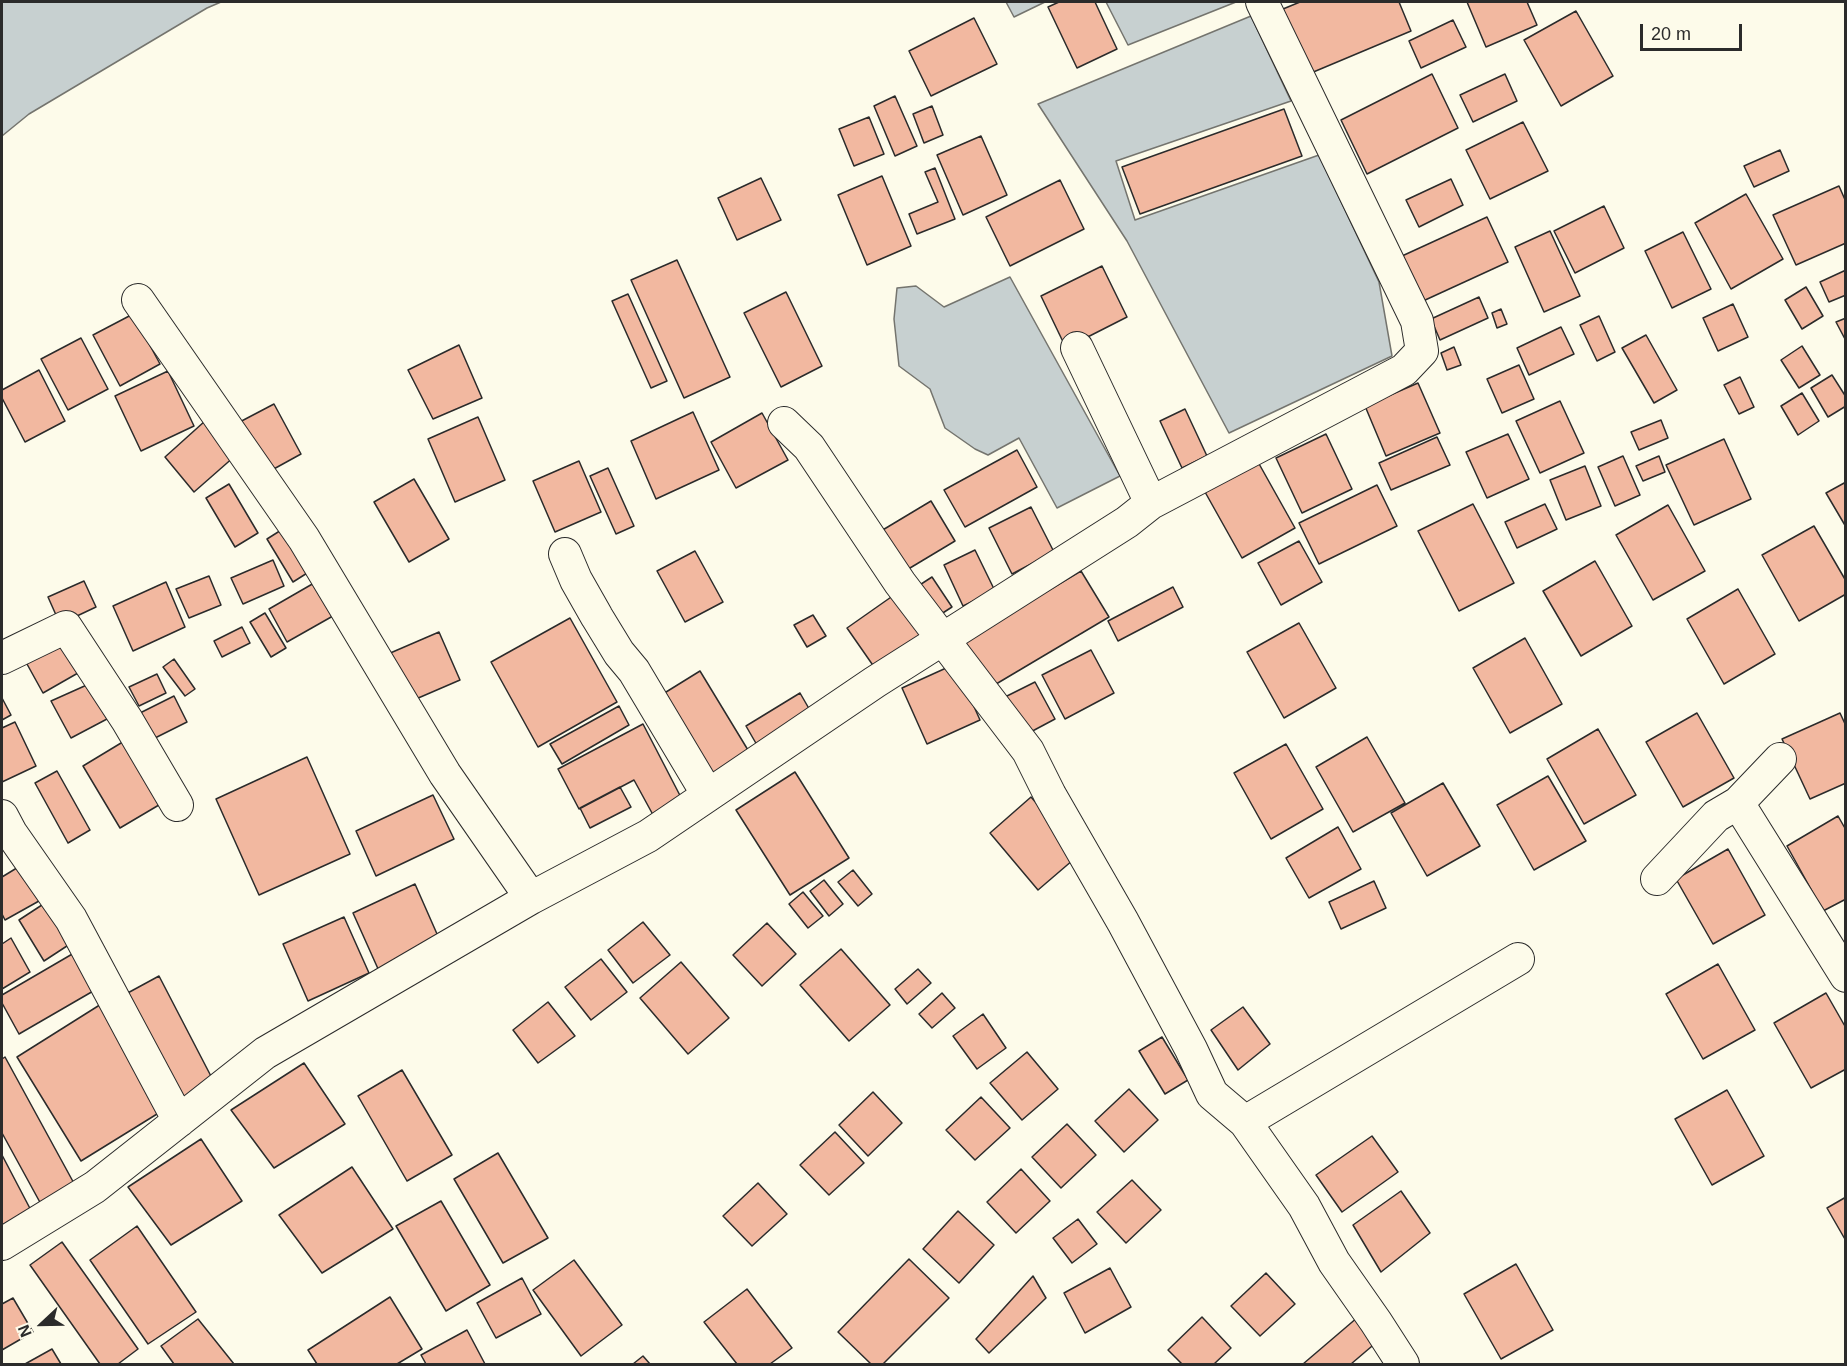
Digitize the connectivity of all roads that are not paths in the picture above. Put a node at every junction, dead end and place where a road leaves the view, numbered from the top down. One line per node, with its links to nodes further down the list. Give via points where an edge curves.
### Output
1 (1262, 2): 5 (street, via 1417,321 1422,351 1404,370)
2 (138, 300): 15 (street, via 304,539 445,774)
3 (1077, 348): 5 (street)
4 (784, 423): 7 (street, via 809,447 900,583)
5 (1151, 503): 7 (street)
6 (566, 554): 10 (street, via 592,608)
7 (943, 639): 10 (street); 19 (street, via 1028,751 1212,1094)
8 (2, 658): 12 (street, via 66,627)
9 (1780, 759): 11 (street)
10 (708, 795): 15 (street, via 648,836)
11 (1738, 803): 14 (street, via 1716,816); 17 (street)
12 (177, 805)
13 (2, 816): 18 (street, via 10,834 71,919)
14 (1657, 879)
15 (531, 898): 18 (street, via 265,1053)
16 (1518, 959): 19 (street)
17 (1845, 976)
18 (179, 1121): 20 (street, via 95,1187)
19 (1245, 1122): 21 (street, via 1304,1206 1334,1262)
20 (2, 1244)
21 (1403, 1365)

